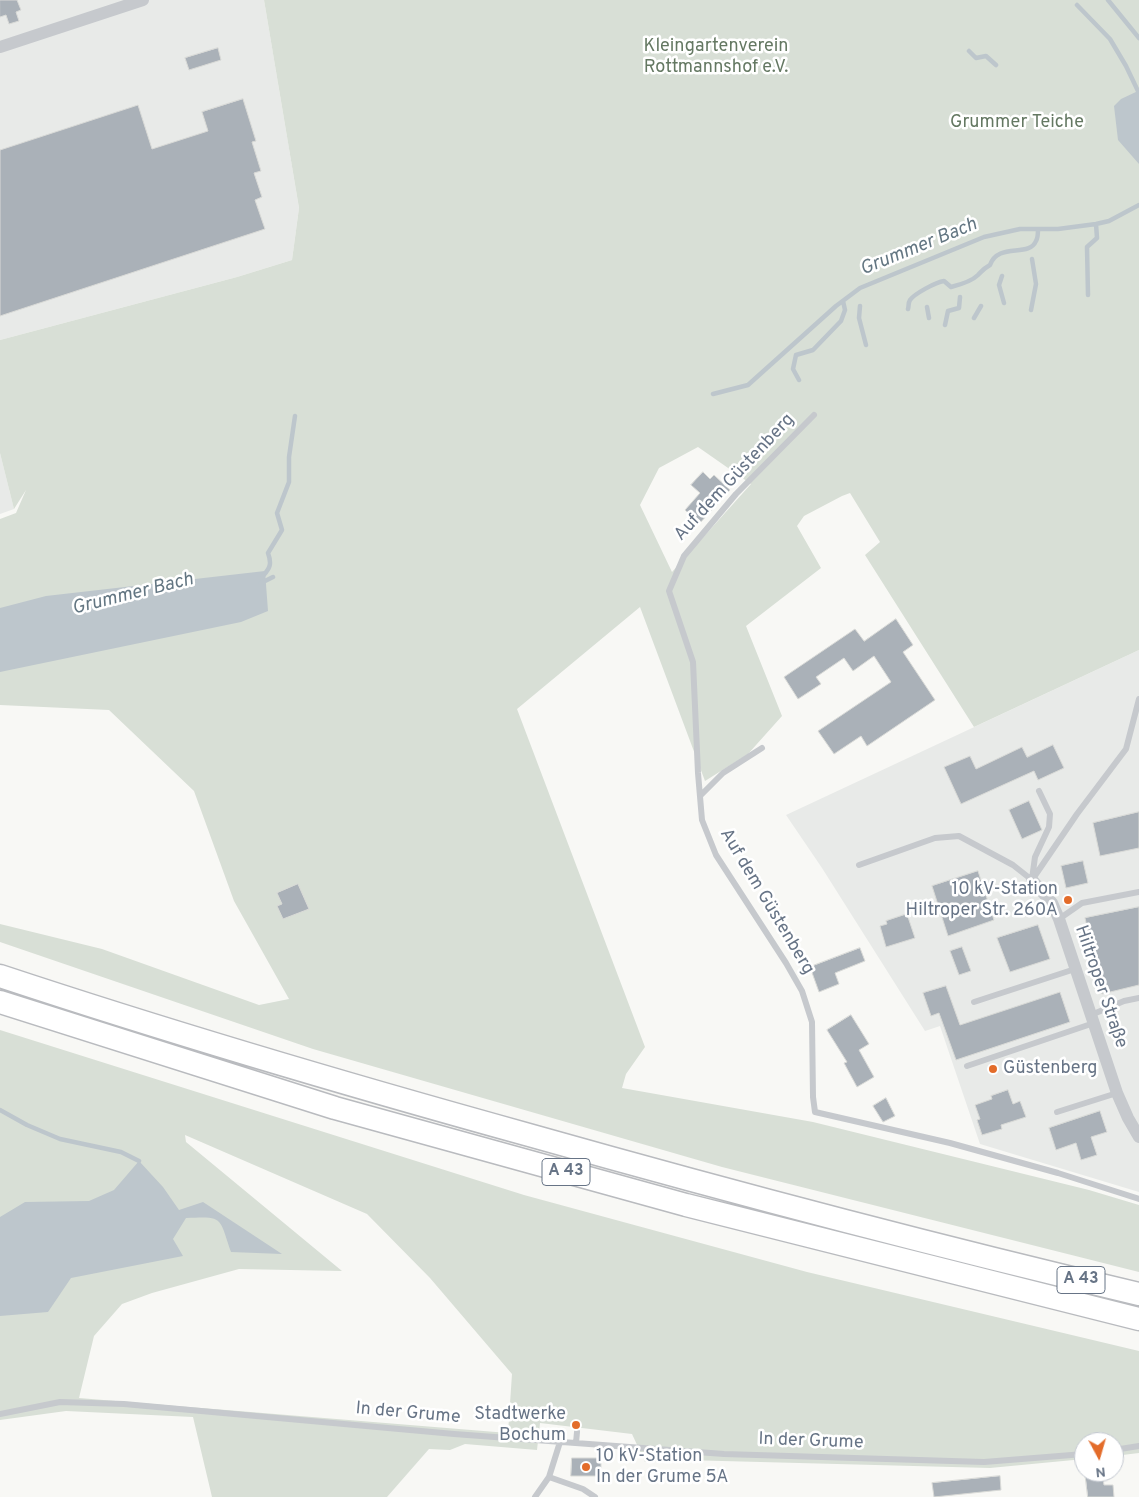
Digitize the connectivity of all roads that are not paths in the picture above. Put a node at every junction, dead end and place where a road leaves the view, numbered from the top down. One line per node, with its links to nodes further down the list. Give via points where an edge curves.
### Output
1 (143, 0): 2 (street)
2 (0, 47)
3 (814, 415): 7 (lane, Auf dem Güstenberg, via 736,494 684,556 669,591 693,662)
4 (1139, 699): 9 (lane, via 1126,749)
5 (762, 748): 7 (lane, via 723,773)
6 (1039, 790): 9 (lane, via 1050,814 1049,827 1035,857)
7 (701, 795): 24 (lane, Auf dem Güstenberg, via 702,820 716,855 802,991 812,1022 815,1112 959,1146)
8 (860, 865): 9 (lane, via 935,838 959,836 1013,865)
9 (1032, 880): 11 (street, Hiltroper Straße, via 1052,903)
10 (1139, 892): 11 (lane, via 1082,903)
11 (1059, 919): 13 (street, Hiltroper Straße)
12 (0, 963): 16 (highway)
13 (1075, 969): 18 (lane); 19 (street, Hiltroper Straße)
14 (0, 976): 16 (highway, A 43)
15 (1139, 998): 19 (lane, via 1124,1001)
16 (70, 999): 25 (highway, A 43, via 376,1092 682,1178)
17 (0, 1002): 26 (highway, A 43, via 335,1108 638,1192)
18 (974, 1002)
19 (1092, 1019): 20 (lane); 21 (street, Hiltroper Straße)
20 (967, 1066)
21 (1117, 1092): 22 (lane); 23 (street, Hiltroper Straße)
22 (1057, 1112)
23 (1139, 1137)
24 (1139, 1199)
25 (1139, 1294)
26 (1139, 1319)
27 (0, 1414): 29 (lane, In der Grume, via 60,1402 124,1404)
28 (577, 1432): 30 (lane)
29 (560, 1442): 30 (lane, In der Grume); 34 (lane)
30 (576, 1443): 33 (lane, In der Grume, via 724,1454 959,1462)
31 (1139, 1446): 32 (lane)
32 (1124, 1448)
33 (1074, 1455)
34 (550, 1477): 35 (lane); 36 (lane)
35 (535, 1497)
36 (595, 1497)

